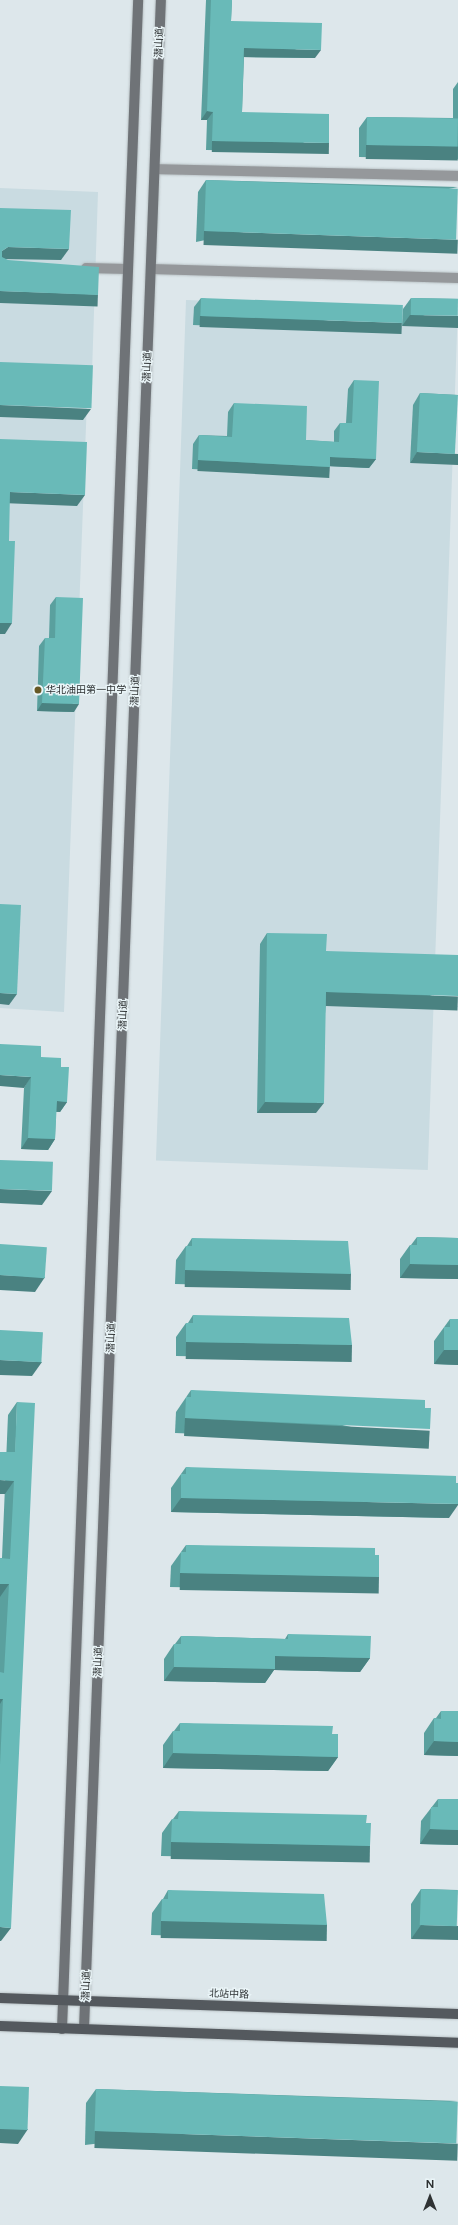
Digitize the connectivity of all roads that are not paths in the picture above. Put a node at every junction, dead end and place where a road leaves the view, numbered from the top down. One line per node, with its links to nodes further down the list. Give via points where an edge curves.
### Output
1 (138, 0): 6 (main road)
2 (161, 0): 3 (main road, 潜山道)
3 (155, 169): 4 (street); 7 (main road, 潜山道)
4 (458, 176)
5 (76, 268): 6 (street)
6 (128, 270): 10 (main road)
7 (151, 270): 8 (street); 11 (main road, 潜山道)
8 (458, 278)
9 (0, 1998): 10 (main road, 北站中路)
10 (63, 2000): 11 (main road, 北站中路); 14 (main road)
11 (86, 2000): 12 (main road, 北站中路); 15 (main road, 潜山道)
12 (458, 2014)
13 (0, 2026): 14 (main road)
14 (62, 2028): 15 (main road)
15 (84, 2029): 16 (main road)
16 (458, 2043)

